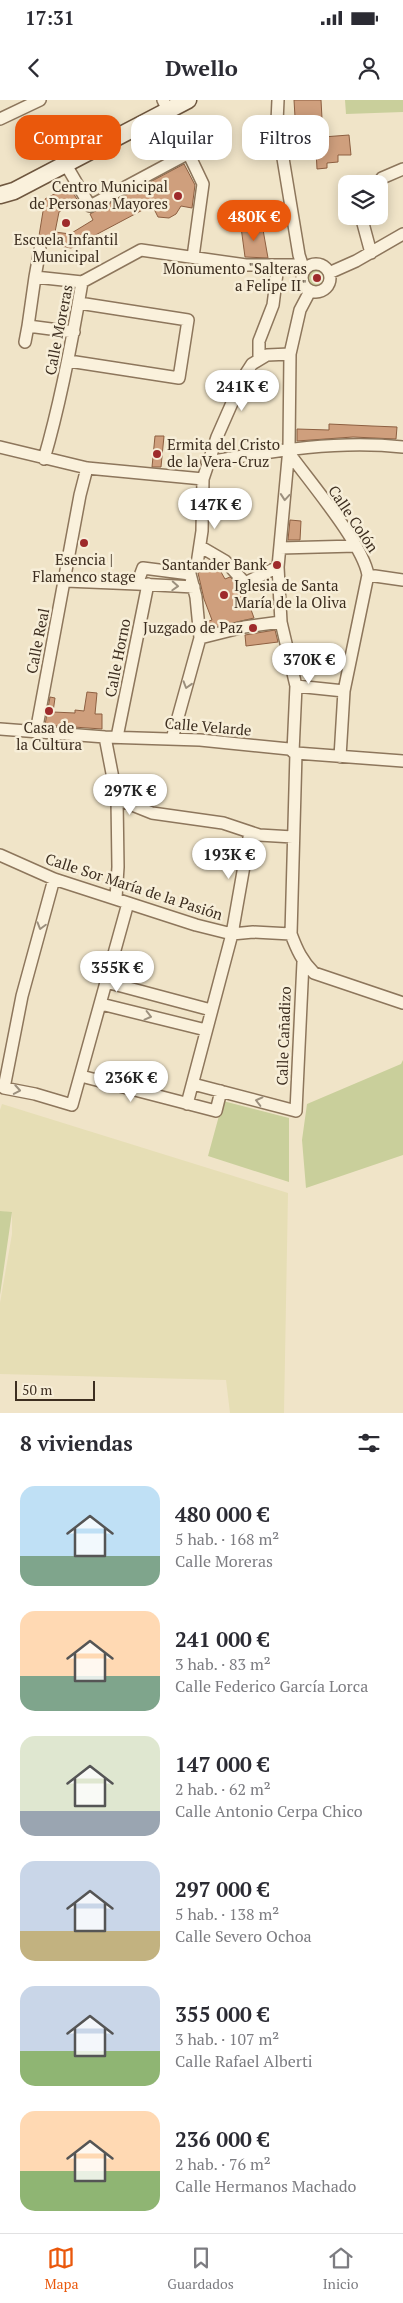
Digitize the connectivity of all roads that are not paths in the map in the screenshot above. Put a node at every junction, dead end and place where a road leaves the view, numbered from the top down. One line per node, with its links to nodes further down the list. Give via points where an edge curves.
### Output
1 (40, 100): 5 (street)
2 (188, 100): 4 (main road)
3 (278, 100): 19 (street, via 277,122)
4 (165, 105): 11 (main road)
5 (0, 119)
6 (178, 160): 9 (street, via 90,206)
7 (192, 160): 17 (street, via 204,184)
8 (403, 169): 10 (street)
9 (69, 170)
10 (388, 175)
11 (7, 193): 12 (street)
12 (0, 205)
13 (363, 225): 16 (street)
14 (403, 234): 16 (street)
15 (40, 249): 21 (street)
16 (371, 253): 20 (street)
17 (193, 257): 18 (street, Calle Moreras, via 246,265); 22 (street, Calle Moreras, via 141,250)
18 (278, 265): 19 (street, Calle Moreras); 29 (street, via 273,305 259,341)
19 (303, 268): 20 (street, via 315,264 324,266); 23 (street, via 303,280)
20 (329, 273): 23 (street, via 328,286 320,292)
21 (36, 277): 22 (street); 25 (street)
22 (82, 282): 24 (street, Calle Moreras)
23 (310, 291): 28 (street, via 300,310)
24 (79, 303): 26 (street, Calle Moreras); 30 (street, via 188,320 179,378)
25 (28, 326): 26 (street); 27 (street)
26 (74, 332): 30 (street, Calle Moreras)
27 (25, 342)
28 (290, 354): 29 (street); 33 (street)
29 (260, 358): 35 (street, via 243,378)
30 (69, 362): 34 (street, Calle Moreras, via 60,407)
31 (0, 447): 34 (street)
32 (403, 447): 33 (street, via 370,444)
33 (289, 451): 35 (street); 38 (street, Calle Colón); 40 (street, one-way to 40)
34 (44, 459): 36 (street)
35 (207, 462): 37 (street)
36 (87, 468): 37 (street); 45 (street, Calle Real)
37 (203, 479): 39 (street)
38 (356, 546): 40 (street); 43 (street, Calle Colón)
39 (200, 547): 41 (street, via 225,560 245,583); 42 (street, via 197,564 189,570)
40 (280, 548): 41 (street)
41 (278, 568): 48 (street)
42 (190, 574): 46 (street, via 144,568); 47 (street)
43 (368, 575): 44 (street); 51 (street, Calle Colón)
44 (403, 580)
45 (66, 581): 46 (street); 53 (street, Calle Real)
46 (143, 584): 47 (street, one-way to 47); 55 (street, Calle Horno)
47 (194, 587): 49 (street)
48 (281, 622): 49 (street); 50 (street)
49 (200, 638): 56 (street, one-way to 56)
50 (296, 686): 51 (street); 57 (street)
51 (344, 692): 58 (street, Calle Colón)
52 (0, 729): 53 (street, Calle Velarde)
53 (36, 732): 54 (street, Calle Velarde)
54 (105, 737): 55 (street, Calle Velarde); 60 (street)
55 (117, 737): 56 (street, Calle Velarde)
56 (172, 739): 57 (street, Calle Velarde)
57 (294, 752): 58 (street, Calle Velarde); 62 (street)
58 (340, 757): 59 (street, Calle Velarde)
59 (403, 761)
60 (116, 799): 61 (street, via 152,813 224,822); 65 (street)
61 (250, 832): 62 (street); 67 (street)
62 (293, 837): 68 (street)
63 (0, 855): 64 (street, Calle Sor María de la Pasión)
64 (54, 879): 65 (street, Calle Sor María de la Pasión); 75 (street, one-way to 75, via 22,996 4,1088 72,1105)
65 (116, 898): 66 (street, Calle Sor María de la Pasión)
66 (128, 903): 67 (street, Calle Sor María de la Pasión); 70 (street)
67 (232, 934): 68 (street, Calle Sor María de la Pasión); 73 (street)
68 (291, 934): 69 (street)
69 (304, 962): 72 (street, via 314,972); 77 (street, Calle Cañadizo, one-way to 77, via 296,1111)
70 (106, 982): 71 (street); 73 (street)
71 (101, 1004): 74 (street, one-way to 74); 75 (street)
72 (403, 1004)
73 (211, 1010): 74 (street)
74 (206, 1030): 76 (street)
75 (81, 1076): 78 (street)
76 (193, 1084): 77 (street); 78 (street)
77 (221, 1092): 78 (street, via 216,1111)
78 (187, 1104)

